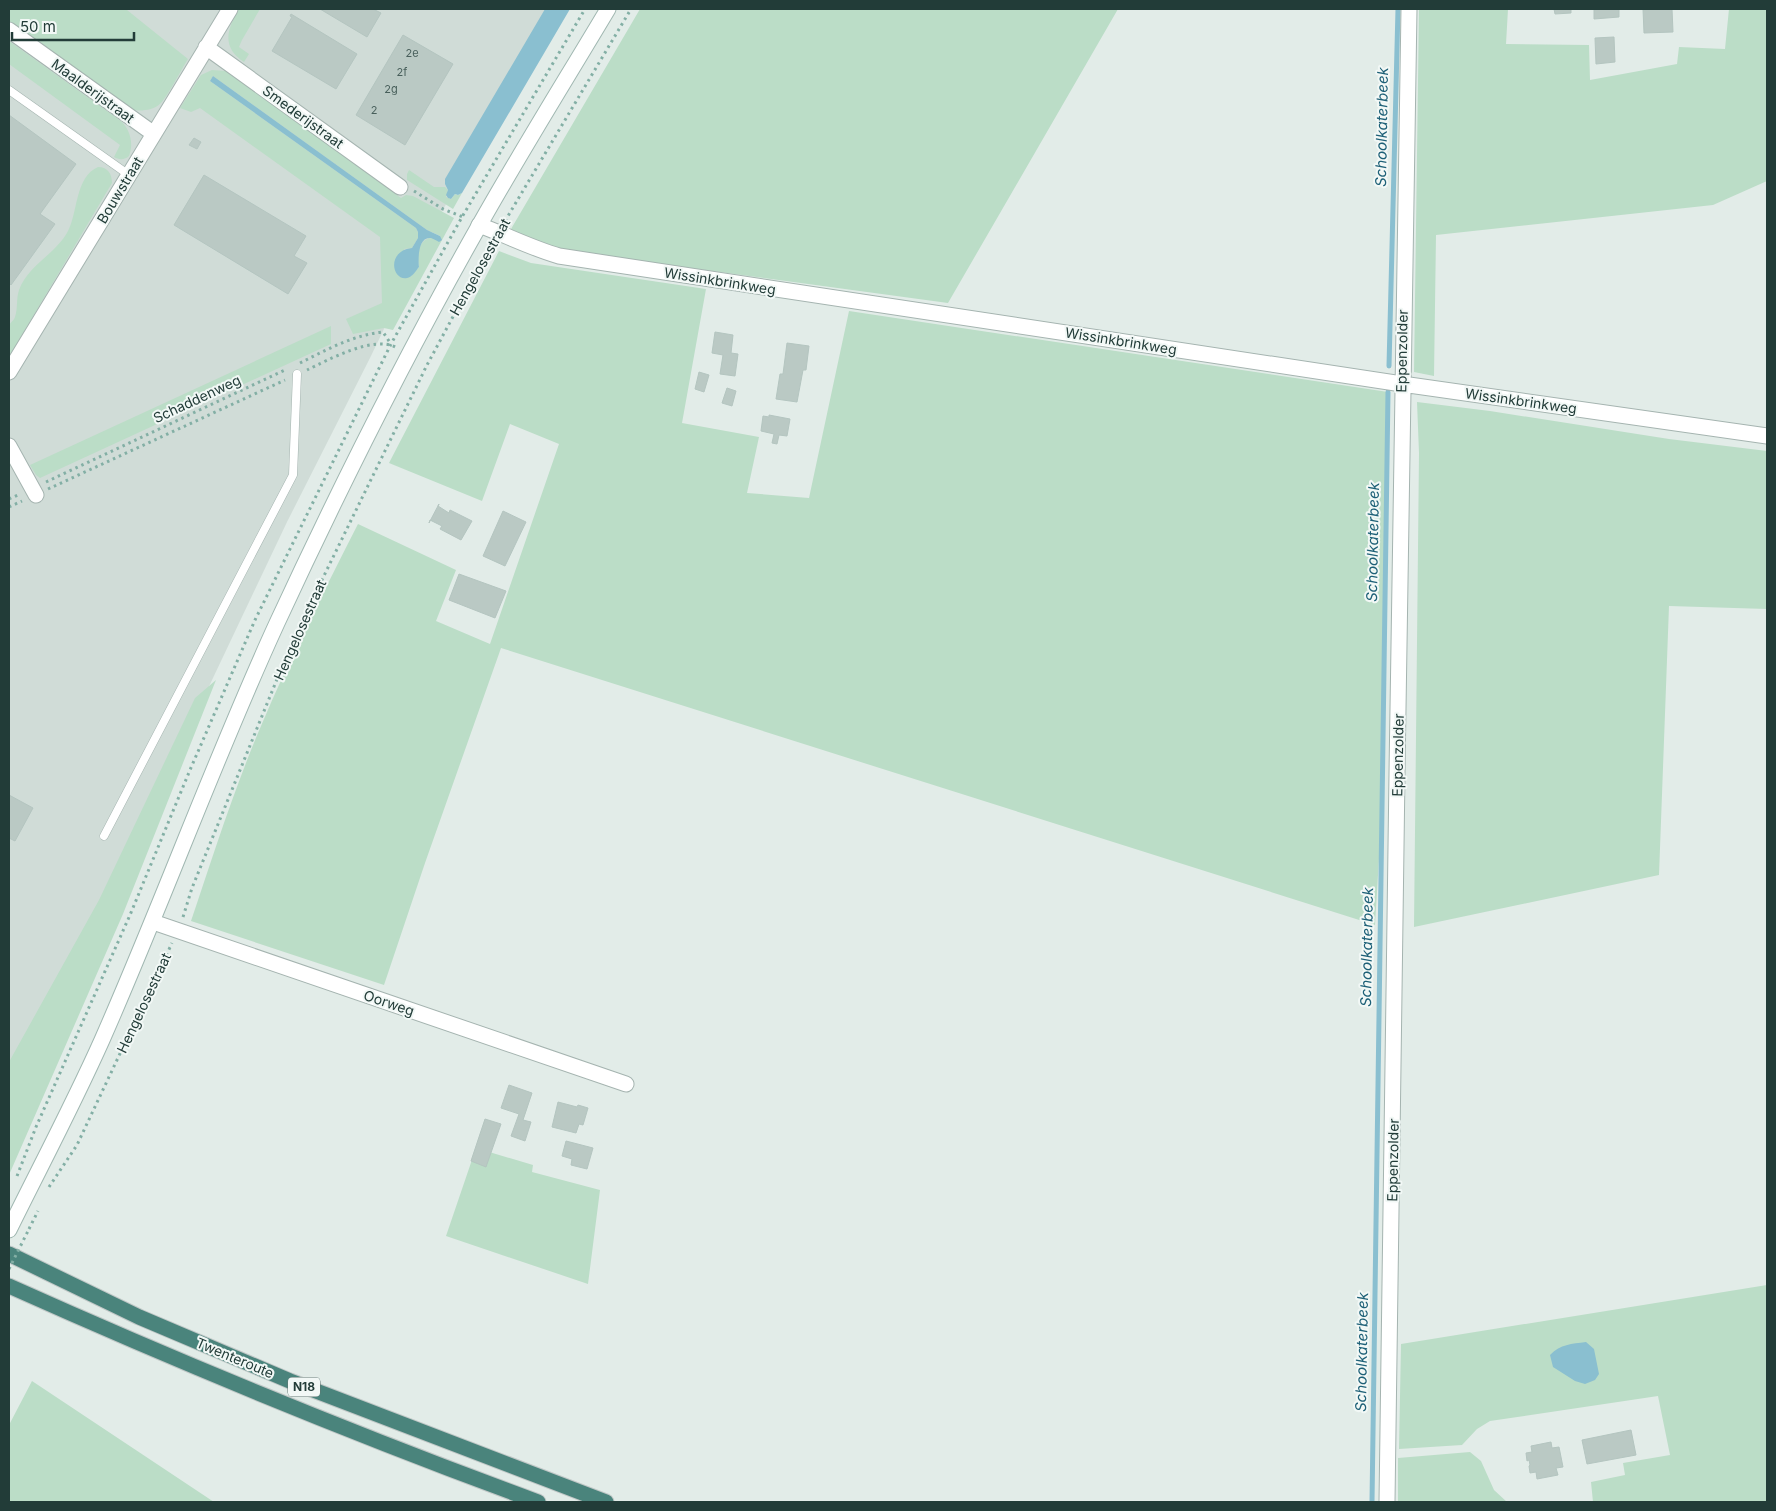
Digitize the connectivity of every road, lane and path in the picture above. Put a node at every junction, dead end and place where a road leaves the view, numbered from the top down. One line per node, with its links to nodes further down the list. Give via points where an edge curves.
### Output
1 (230, 9): 7 (street, Bouwstraat)
2 (585, 9): 11 (path, via 462,217 413,190)
3 (608, 9): 12 (street, Hengelosestraat)
4 (631, 9): 13 (path, Hengelosestraat)
5 (1409, 9): 18 (street, Eppenzolder)
6 (9, 30): 9 (street, Maalderijstraat)
7 (206, 47): 9 (street, Bouwstraat); 11 (street, Smederijstraat)
8 (9, 90): 10 (lane)
9 (154, 134): 10 (street, Bouwstraat)
10 (129, 175): 16 (street, Bouwstraat)
11 (400, 187)
12 (479, 225): 13 (street, Wissinkbrinkweg); 15 (street, Hengelosestraat)
13 (498, 232): 18 (street, Wissinkbrinkweg, via 534,249 559,256); 26 (path, Hengelosestraat, via 427,366 295,636 192,888)
14 (391, 344): 15 (path, Schaddenweg); 17 (path, Schaddenweg, via 356,347); 21 (path, Schaddenweg, via 382,332 354,337)
15 (408, 355): 25 (street, Hengelosestraat, via 276,625)
16 (9, 372)
17 (297, 374): 21 (path, Schaddenweg); 24 (lane, via 293,475)
18 (1402, 384): 19 (street, Wissinkbrinkweg); 36 (street, Eppenzolder)
19 (1767, 436)
20 (9, 446): 21 (street)
21 (34, 491): 22 (path, Schaddenweg); 23 (path, Schaddenweg)
22 (9, 499)
23 (9, 507)
24 (104, 836)
25 (152, 922): 26 (street, Oorweg); 30 (street, Hengelosestraat, via 97,1050)
26 (179, 930): 27 (street, Oorweg); 28 (path, Hengelosestraat, via 76,1144)
27 (626, 1084)
28 (49, 1188)
29 (41, 1204): 32 (path, bridge)
30 (11, 1226)
31 (9, 1254): 35 (highway, Twenteroute / N18, via 139,1317 290,1381)
32 (9, 1269)
33 (9, 1286): 34 (highway, Twenteroute / N18, via 278,1402)
34 (538, 1502)
35 (606, 1502)
36 (1387, 1502)

